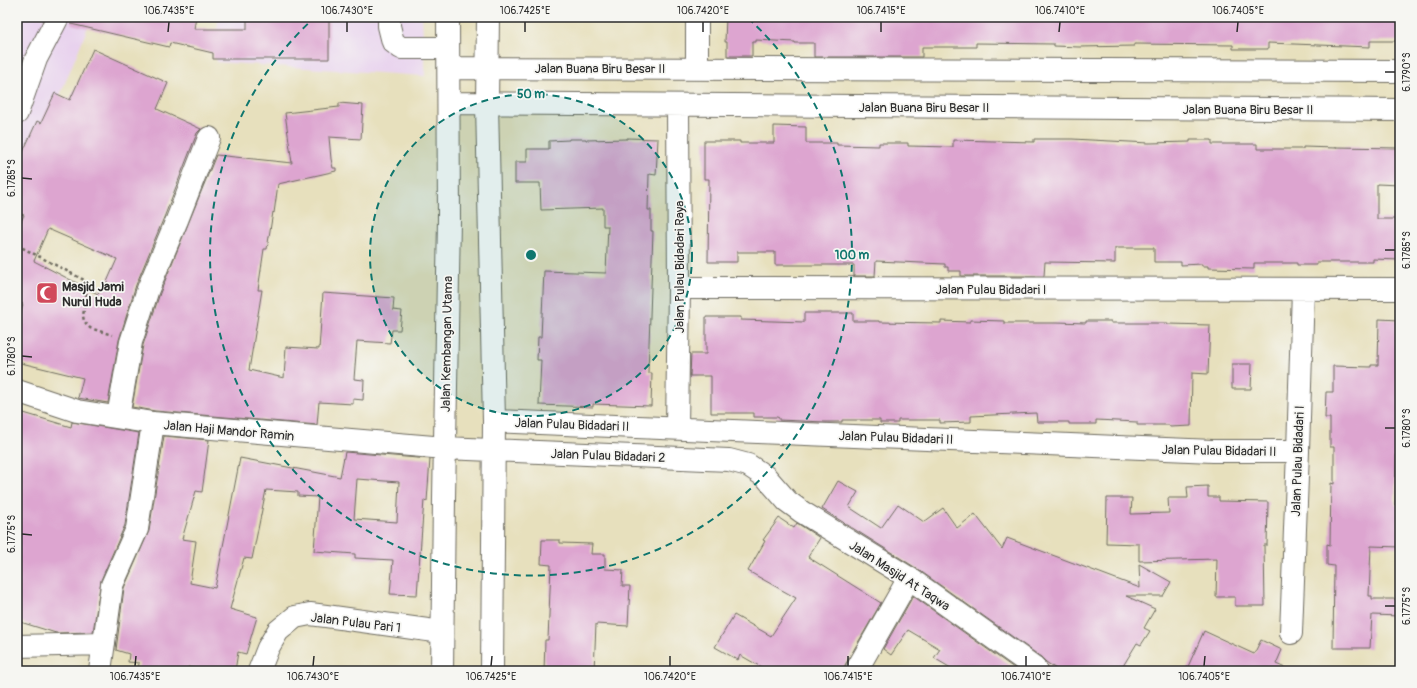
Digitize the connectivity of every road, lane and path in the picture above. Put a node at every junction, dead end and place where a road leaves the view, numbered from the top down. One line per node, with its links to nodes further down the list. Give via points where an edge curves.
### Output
1 (58, 17): 14 (street, via 36,58)
2 (389, 17): 6 (street, Jalan Buana Biru Besar II, via 393,42 401,48)
3 (448, 17): 6 (street, Jalan Kembangan Utama)
4 (488, 17): 7 (street)
5 (697, 17): 8 (street)
6 (448, 58): 7 (street, Jalan Buana Biru Besar II); 10 (street, Jalan Kembangan Utama)
7 (488, 68): 8 (street, Jalan Buana Biru Besar II); 11 (street)
8 (697, 68): 9 (street, Jalan Buana Biru Besar II)
9 (1400, 71)
10 (449, 103): 11 (street, Jalan Buana Biru Besar II); 26 (street, Jalan Kembangan Utama)
11 (488, 104): 12 (street, Jalan Buana Biru Besar II); 23 (street)
12 (678, 105): 13 (street, Jalan Buana Biru Besar II); 17 (street, Jalan Pulau Bidadari Raya)
13 (1400, 110)
14 (17, 113)
15 (209, 138): 20 (street, via 148,289)
16 (17, 245): 20 (path, via 86,281 84,321 90,328)
17 (679, 288): 18 (street, Jalan Pulau Bidadari I); 25 (street, Jalan Pulau Bidadari Raya)
18 (1302, 289): 19 (street, Jalan Pulau Bidadari I); 28 (street, Jalan Pulau Bidadari I)
19 (1400, 289)
20 (131, 342): 22 (street)
21 (17, 391): 22 (street, Jalan Haji Mandor Ramin, via 77,411)
22 (118, 417): 24 (street, Jalan Haji Mandor Ramin)
23 (494, 421): 25 (street, Jalan Pulau Bidadari II); 27 (street)
24 (153, 423): 26 (street, Jalan Haji Mandor Ramin); 33 (street, via 137,529 112,586)
25 (677, 428): 28 (street, Jalan Pulau Bidadari II, via 1213,451)
26 (445, 448): 27 (street, Jalan Pulau Bidadari 2); 31 (street, Jalan Kembangan Utama)
27 (494, 451): 29 (street, Jalan Pulau Bidadari 2, via 728,460 748,465); 38 (street)
28 (1298, 451): 32 (street, Jalan Pulau Bidadari I)
29 (766, 477): 30 (street, Jalan Masjid At Taqwa, via 802,512)
30 (909, 578): 39 (street); 40 (street, Jalan Masjid At Taqwa)
31 (442, 632): 36 (street, Jalan Pulau Pari 1, via 310,614 294,617 278,630); 37 (street, Jalan Kembangan Utama)
32 (1290, 633)
33 (104, 644): 34 (street); 35 (street)
34 (17, 646)
35 (100, 671)
36 (259, 671)
37 (442, 671)
38 (492, 671)
39 (856, 671)
40 (1037, 671)

